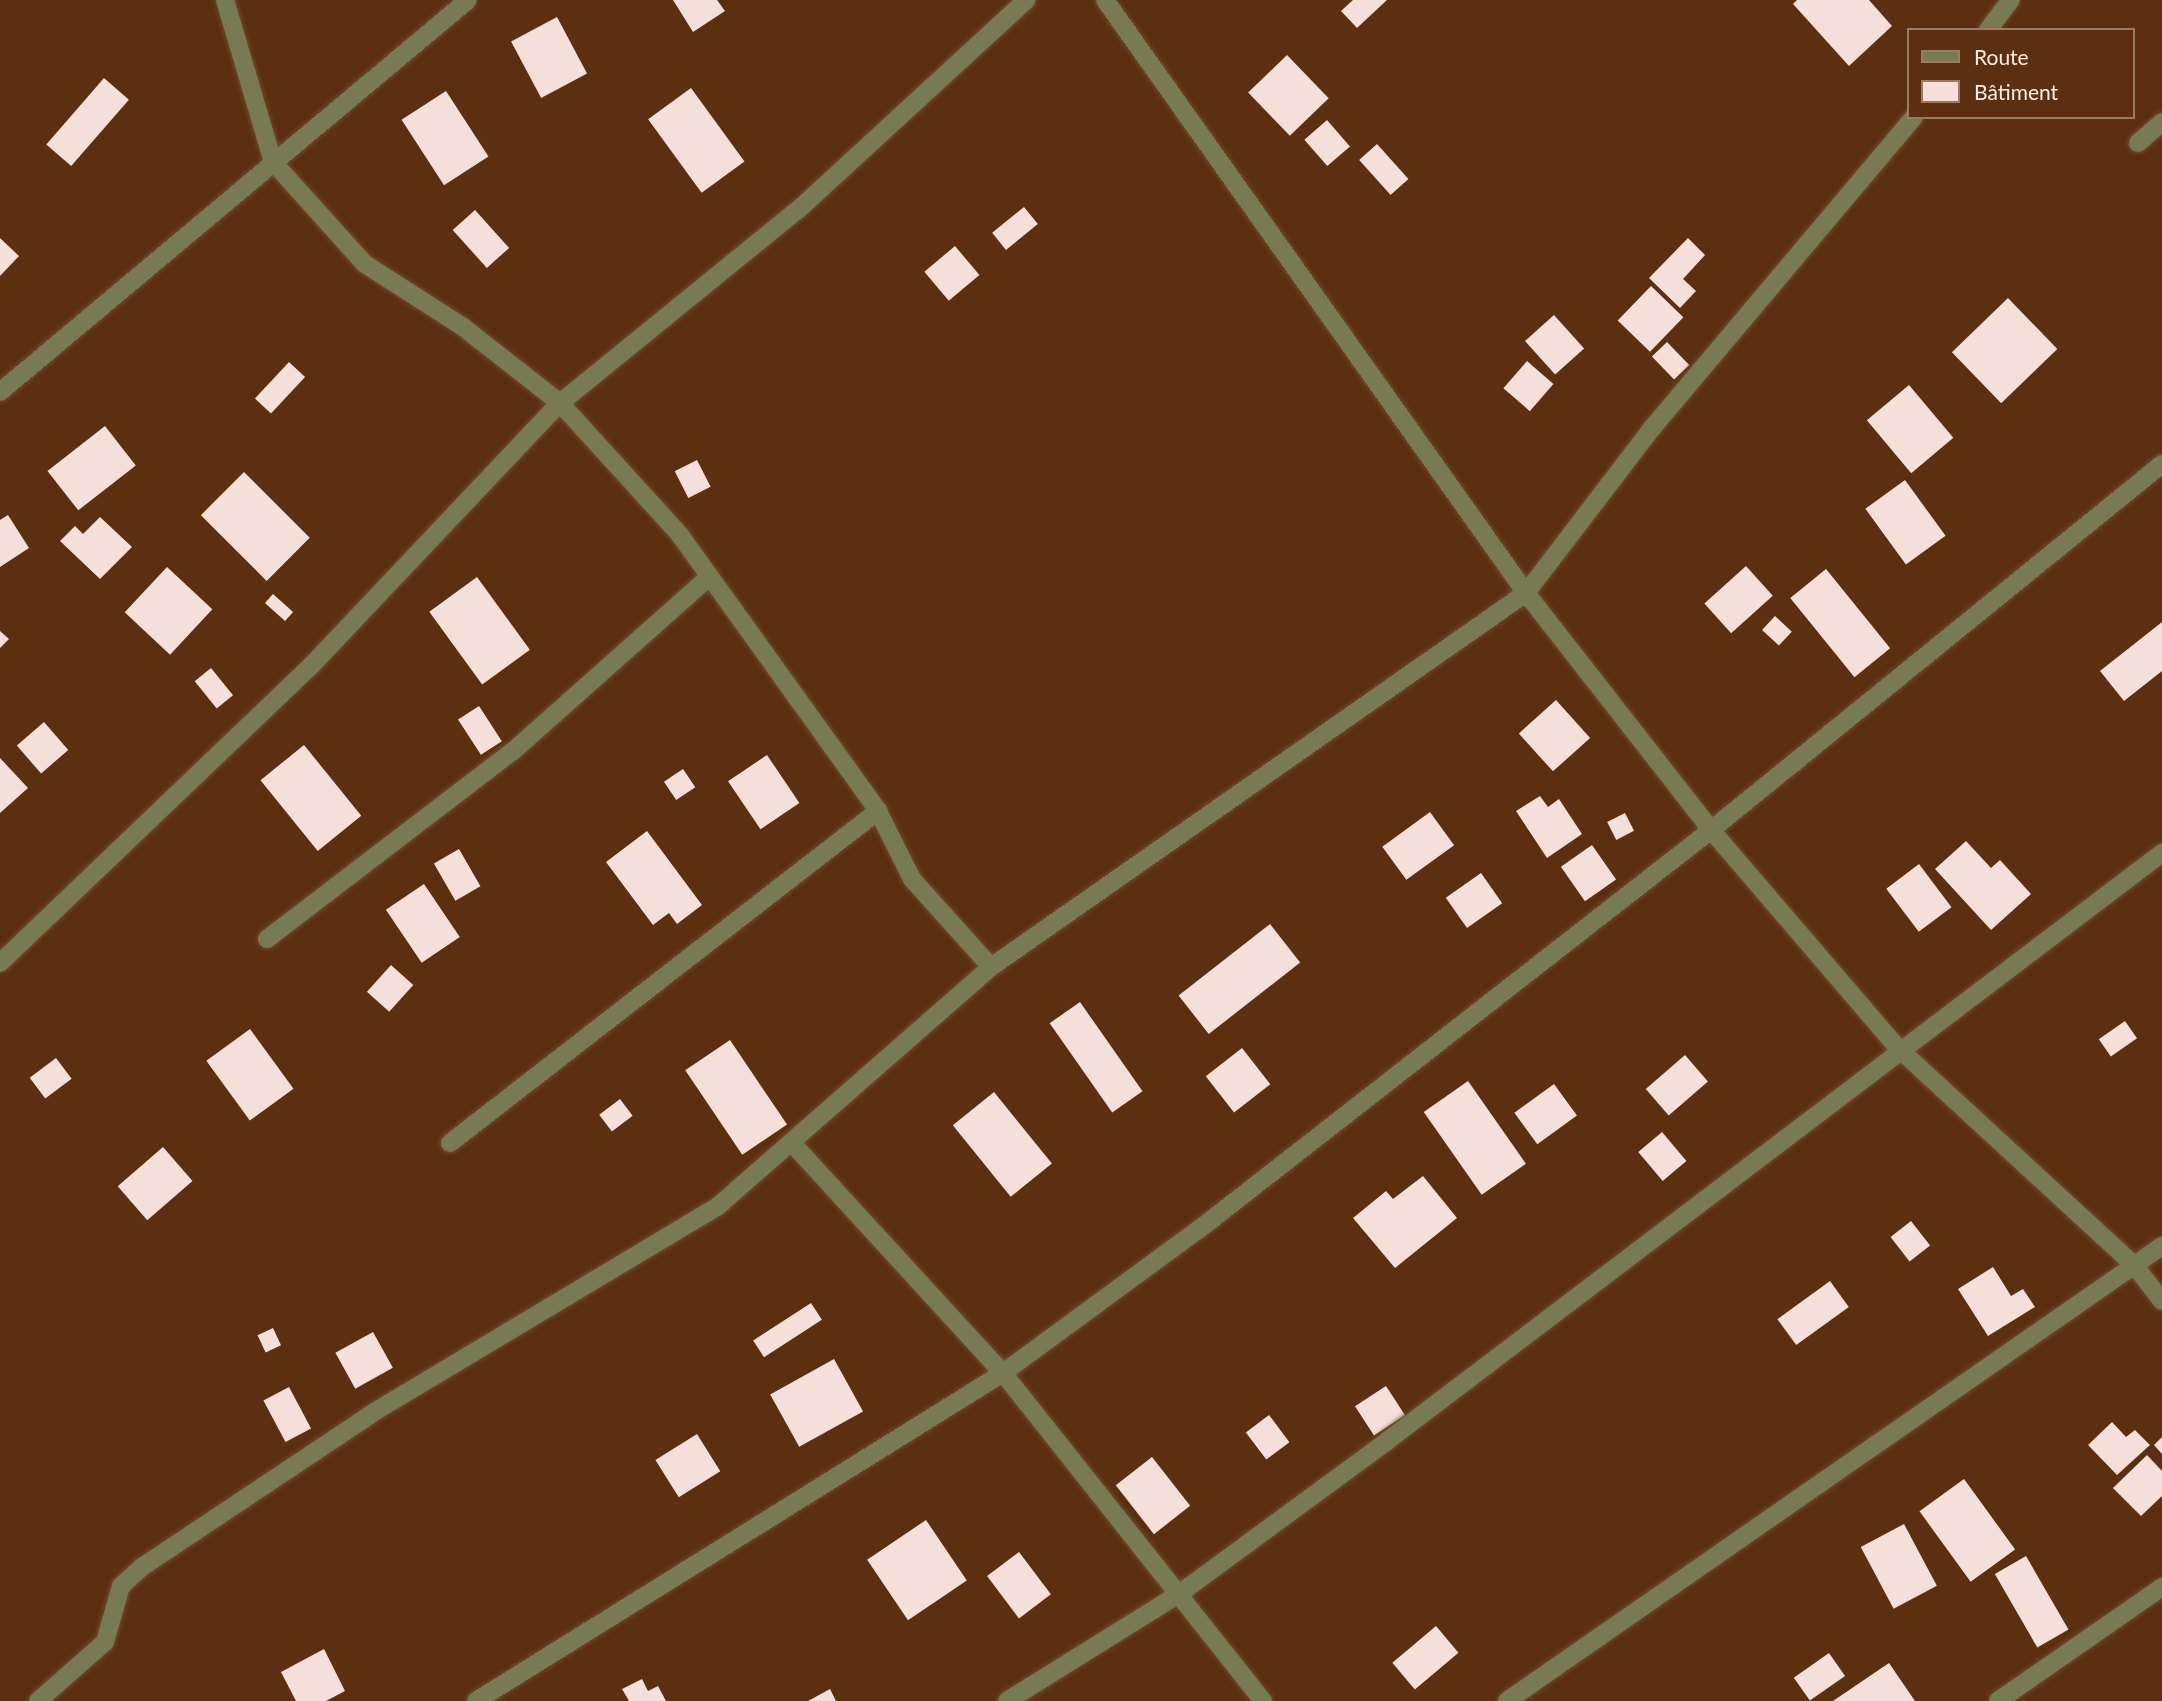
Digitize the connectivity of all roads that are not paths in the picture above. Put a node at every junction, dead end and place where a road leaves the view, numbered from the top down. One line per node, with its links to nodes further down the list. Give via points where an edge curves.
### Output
1 (225, 0): 10 (street)
2 (468, 0): 10 (street)
3 (1026, 0): 12 (street, via 799,209)
4 (1105, 0): 15 (street)
5 (2011, 0): 6 (street)
6 (1990, 28)
7 (1912, 119): 15 (street, via 1653,427)
8 (2162, 122): 9 (street)
9 (2138, 144)
10 (273, 162): 11 (street); 12 (street, via 365,264 463,327)
11 (0, 392)
12 (559, 403): 14 (street, via 680,535); 20 (street, via 310,667)
13 (2162, 464): 17 (street)
14 (708, 578): 16 (street); 19 (street, via 512,752)
15 (1526, 593): 17 (street); 21 (street)
16 (878, 811): 21 (street, via 912,879); 24 (street)
17 (1712, 830): 22 (street); 28 (street, via 1211,1220)
18 (2162, 853): 22 (street)
19 (267, 939)
20 (0, 963)
21 (990, 967): 23 (street)
22 (1898, 1048): 26 (street); 30 (street)
23 (791, 1142): 28 (street); 31 (street, via 718,1206 374,1412 142,1567 121,1586 105,1642)
24 (450, 1143)
25 (2162, 1247): 26 (street)
26 (2135, 1266): 27 (street); 35 (street)
27 (2162, 1301)
28 (1003, 1373): 30 (street); 32 (street)
29 (2162, 1587): 36 (street)
30 (1179, 1594): 33 (street); 34 (street)
31 (38, 1701)
32 (476, 1701)
33 (1007, 1701)
34 (1263, 1701)
35 (1507, 1701)
36 (1998, 1701)

